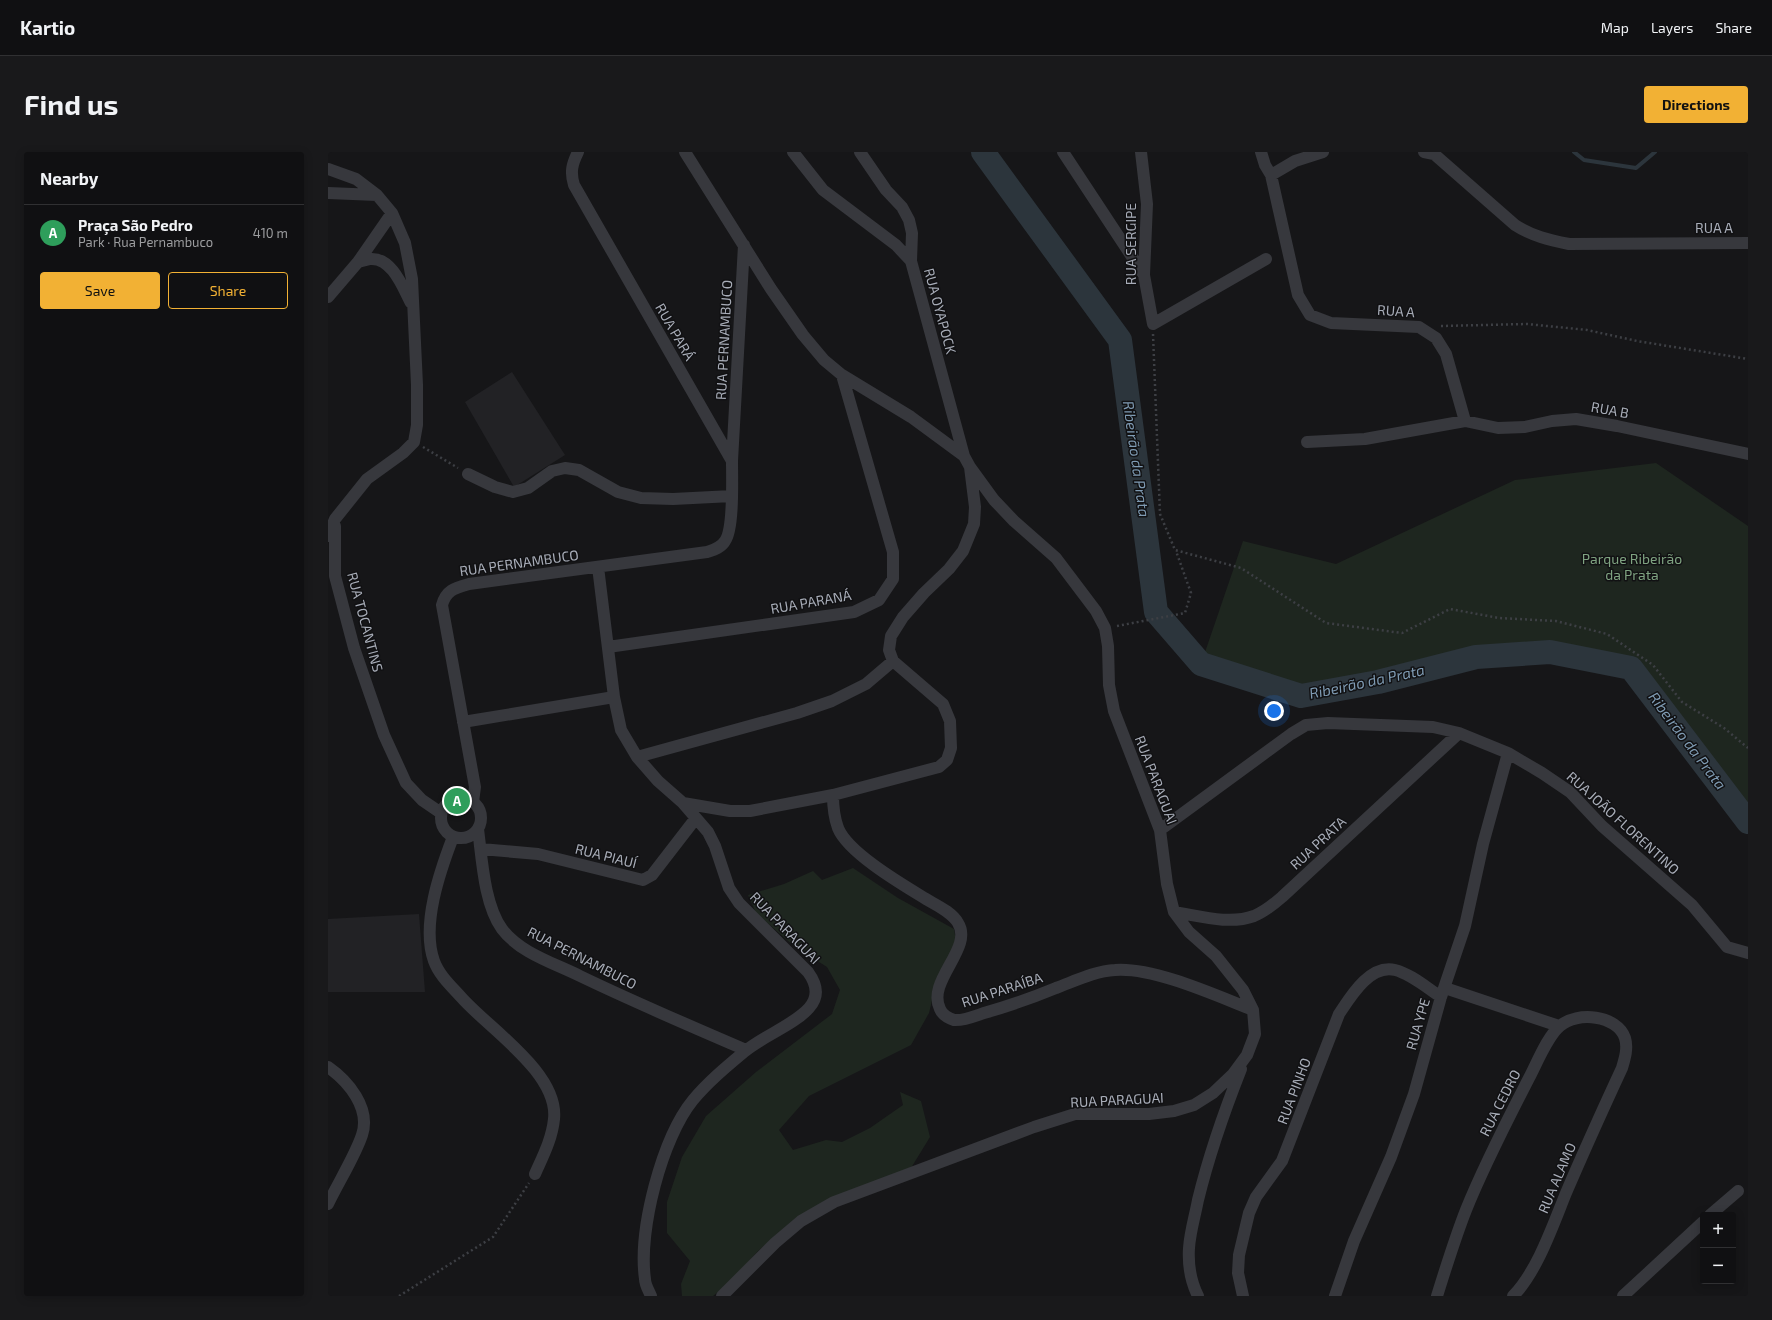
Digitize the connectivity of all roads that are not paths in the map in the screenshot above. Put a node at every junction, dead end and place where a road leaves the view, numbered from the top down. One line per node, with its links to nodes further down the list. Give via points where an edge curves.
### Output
1 (578, 152): 28 (street, RUA PARÁ, via 571,175 574,185)
2 (685, 152): 16 (street)
3 (793, 152): 18 (street, RUA OYAPOCK, via 822,190 896,245)
4 (860, 152): 18 (street, via 909,220 912,233)
5 (1063, 152): 20 (street)
6 (1141, 152): 20 (street, RUA SERGIPE, via 1147,204)
7 (1261, 152): 11 (street, RUA A)
8 (1323, 152): 11 (street, via 1295,161)
9 (1424, 152): 15 (street, RUA A, via 1439,158 1515,225 1542,239 1569,244)
10 (328, 169): 13 (street, via 356,179)
11 (1271, 175): 24 (street, RUA A, via 1298,295 1310,315 1331,323 1419,326 1436,338 1446,354)
12 (328, 193): 13 (street)
13 (376, 195): 14 (street)
14 (392, 213): 19 (street); 22 (street, via 405,243 412,279)
15 (1748, 243)
16 (744, 245): 23 (street, via 803,335 824,360); 28 (street, RUA PERNAMBUCO)
17 (1266, 259): 20 (street, RUA SERGIPE, via 1153,324)
18 (911, 261): 27 (street, RUA OYAPOCK)
19 (358, 262): 21 (street); 22 (street, via 372,259 385,263 395,274)
20 (1144, 275)
21 (328, 297)
22 (412, 306): 32 (street, via 418,424 414,442 367,480)
23 (842, 375): 27 (street, via 911,417); 36 (street, RUA PARANÁ, via 893,552 893,579 879,600 854,612)
24 (1465, 421): 25 (street, via 1365,439); 26 (street, RUA B, via 1498,428 1576,419)
25 (1307, 442)
26 (1748, 454)
27 (964, 456): 29 (street)
28 (732, 461): 31 (street, RUA PARÁ)
29 (970, 467): 37 (street, via 975,507 974,524 963,551 903,616 891,636 889,650); 49 (street, RUA PARAGUAI, via 994,500 1056,558 1092,605 1105,628 1109,685 1114,711)
30 (468, 474): 31 (street, via 495,487 513,492 528,488 552,471 565,468 579,470 618,492 641,498)
31 (732, 496): 33 (street, RUA PARÁ)
32 (335, 519): 34 (street); 46 (street, RUA TOCANTINS, via 335,576 354,648 384,735 406,783 422,800)
33 (729, 534): 35 (street, RUA PERNAMBUCO, via 718,548 707,552)
34 (328, 536)
35 (598, 567): 36 (street, RUA PARAGUAI); 39 (street, RUA PERNAMBUCO, via 469,584 451,589 444,597 442,605)
36 (608, 647): 38 (street, RUA PARAGUAI)
37 (893, 661): 42 (street, via 866,684 832,701); 43 (street, via 943,704 950,721 951,748 947,760 939,767)
38 (614, 697): 39 (street); 42 (street, RUA PARAGUAI, via 621,730)
39 (463, 722): 44 (street, RUA PERNAMBUCO, via 475,787)
40 (1459, 733): 41 (street, RUA JOÃO FLORENTINO); 49 (street, RUA JOÃO FLORENTINO, via 1433,727 1328,723 1306,725); 52 (street, RUA PRATA, via 1268,908 1255,916 1227,920)
41 (1508, 753): 53 (street, RUA JOÃO FLORENTINO, via 1570,792 1602,826 1692,905 1727,946); 54 (street, RUA YPE, via 1483,844 1465,926)
42 (637, 757): 45 (street, RUA PARAGUAI, via 658,781)
43 (833, 795): 45 (street, via 750,811 730,811); 55 (street, RUA PARAÍBA, via 834,814 839,830 850,844 884,873 938,906 958,922 962,934 959,946 939,988 937,1002 942,1014 954,1020 969,1018 1016,1004 1090,975 1115,970 1136,971 1161,977)
44 (473, 802): 46 (street, via 462,798 451,800); 48 (street, via 480,811 481,824)
45 (683, 803): 47 (street, RUA PARAGUAI)
46 (441, 814): 50 (street, via 443,827)
47 (696, 818): 51 (street, RUA PIAUÍ, via 652,875 643,880 538,854); 57 (street, RUA PARAGUAI, via 708,832 729,888 739,903 808,972 814,980 816,989 810,1007)
48 (478, 829): 50 (street, via 467,838); 51 (street, RUA PERNAMBUCO)
49 (1160, 830): 52 (street, RUA PARAGUAI, via 1167,884)
50 (453, 837): 60 (street, via 435,888 430,944 434,962 444,979 465,1002 532,1065 544,1081 552,1101 554,1118 551,1136)
51 (481, 849): 57 (street, RUA PERNAMBUCO, via 489,898 495,916 503,930 524,949 647,1008)
52 (1174, 912): 55 (street, RUA PARAGUAI, via 1189,932 1216,956 1243,990)
53 (1748, 953)
54 (1443, 992): 56 (street); 69 (street, RUA PINHO, via 1395,970 1384,970 1374,974 1353,994 1339,1014 1282,1161 1256,1196 1249,1213 1239,1255 1238,1273); 70 (street, RUA YPE, via 1414,1094 1391,1157 1354,1241)
55 (1253, 1010): 58 (street, RUA PARAGUAI, via 1255,1034)
56 (1559, 1026): 65 (street, RUA ALAMO, via 1576,1018 1591,1016 1619,1028 1625,1038 1626,1053 1622,1068 1549,1234); 71 (street, RUA CEDRO, via 1508,1120 1467,1208)
57 (746, 1050): 66 (street, RUA PARAGUAI, via 716,1076 693,1101 675,1127 663,1158 646,1226 645,1280)
58 (1247, 1055): 67 (street, RUA PARAGUAI, via 1233,1074 1213,1093 1194,1105 1174,1112 1149,1114 1074,1114 834,1202 801,1221 775,1242); 68 (street, via 1222,1116 1206,1166 1194,1217 1189,1249 1192,1284)
59 (328, 1067): 62 (street, via 341,1076 351,1089 363,1115 362,1134)
60 (535, 1174)
61 (1738, 1190): 63 (street)
62 (328, 1204)
63 (1713, 1212)
64 (1700, 1225): 72 (street)
65 (1520, 1294)
66 (651, 1296)
67 (722, 1296)
68 (1198, 1296)
69 (1243, 1296)
70 (1335, 1296)
71 (1437, 1296)
72 (1623, 1296)

